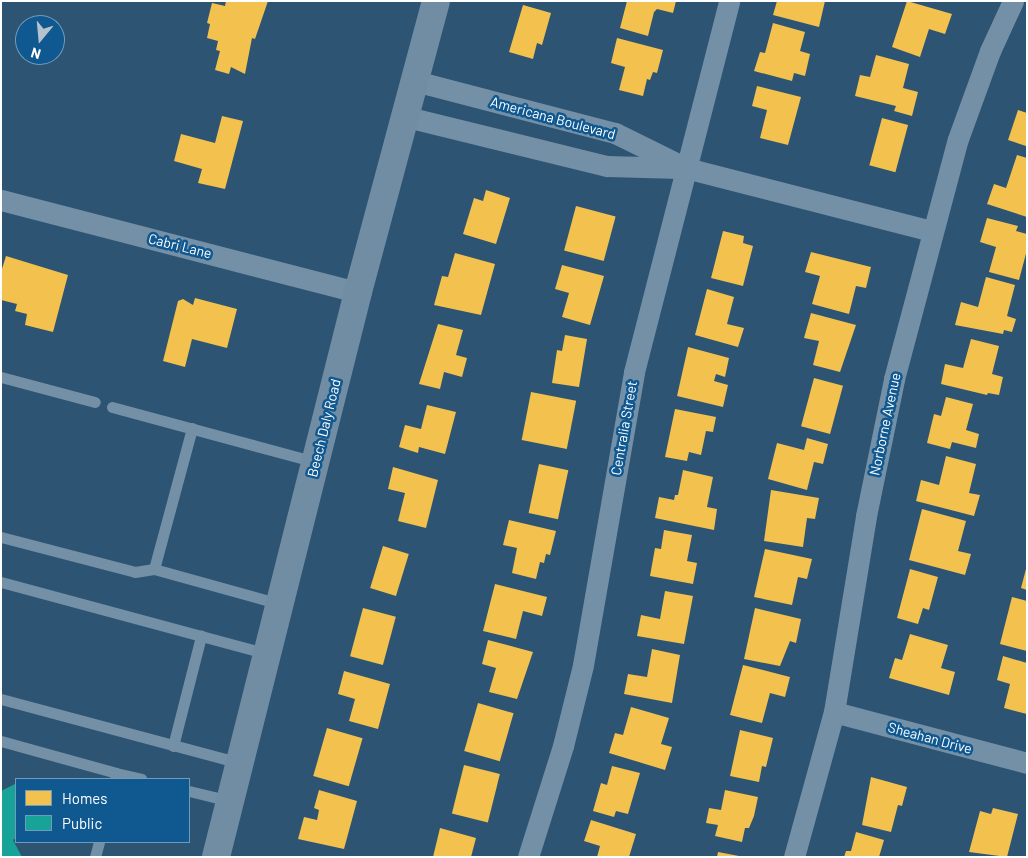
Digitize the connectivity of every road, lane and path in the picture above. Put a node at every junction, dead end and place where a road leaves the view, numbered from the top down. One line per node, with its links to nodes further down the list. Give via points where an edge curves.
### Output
1 (436, 1): 4 (main road, Beech Daly Road)
2 (729, 1): 6 (street, Centralia Street)
3 (1014, 1): 8 (street, Norborne Avenue, via 973,95)
4 (415, 81): 5 (main road, Beech Daly Road); 6 (street, Americana Boulevard, via 615,133)
5 (406, 117): 6 (street, Americana Boulevard, via 607,166); 9 (main road, Beech Daly Road)
6 (686, 168): 8 (street, Americana Boulevard); 34 (street, Centralia Street, via 634,372 583,665 563,746)
7 (1, 200): 9 (street, Cabri Lane)
8 (932, 231): 22 (street, Norborne Avenue, via 881,438)
9 (358, 292): 14 (main road, Beech Daly Road)
10 (1, 377): 11 (lane)
11 (95, 402)
12 (112, 407): 13 (lane)
13 (192, 428): 14 (lane); 16 (lane)
14 (316, 462): 18 (main road, Beech Daly Road)
15 (1, 537): 16 (lane, via 135,572)
16 (154, 569): 18 (lane)
17 (1, 582): 19 (lane)
18 (280, 604): 20 (main road, Beech Daly Road)
19 (201, 636): 20 (lane); 24 (lane)
20 (267, 654): 25 (main road, Beech Daly Road)
21 (1, 699): 24 (lane)
22 (834, 712): 26 (street, Sheahan Drive); 35 (street, Norborne Avenue)
23 (1, 741): 27 (lane)
24 (173, 746): 25 (lane)
25 (240, 763): 30 (main road, Beech Daly Road)
26 (1027, 763)
27 (116, 776): 28 (lane)
28 (133, 778)
29 (190, 791): 30 (lane)
30 (230, 802): 33 (main road, Beech Daly Road)
31 (99, 843): 32 (lane)
32 (95, 857)
33 (216, 857)
34 (528, 857)
35 (794, 857)

